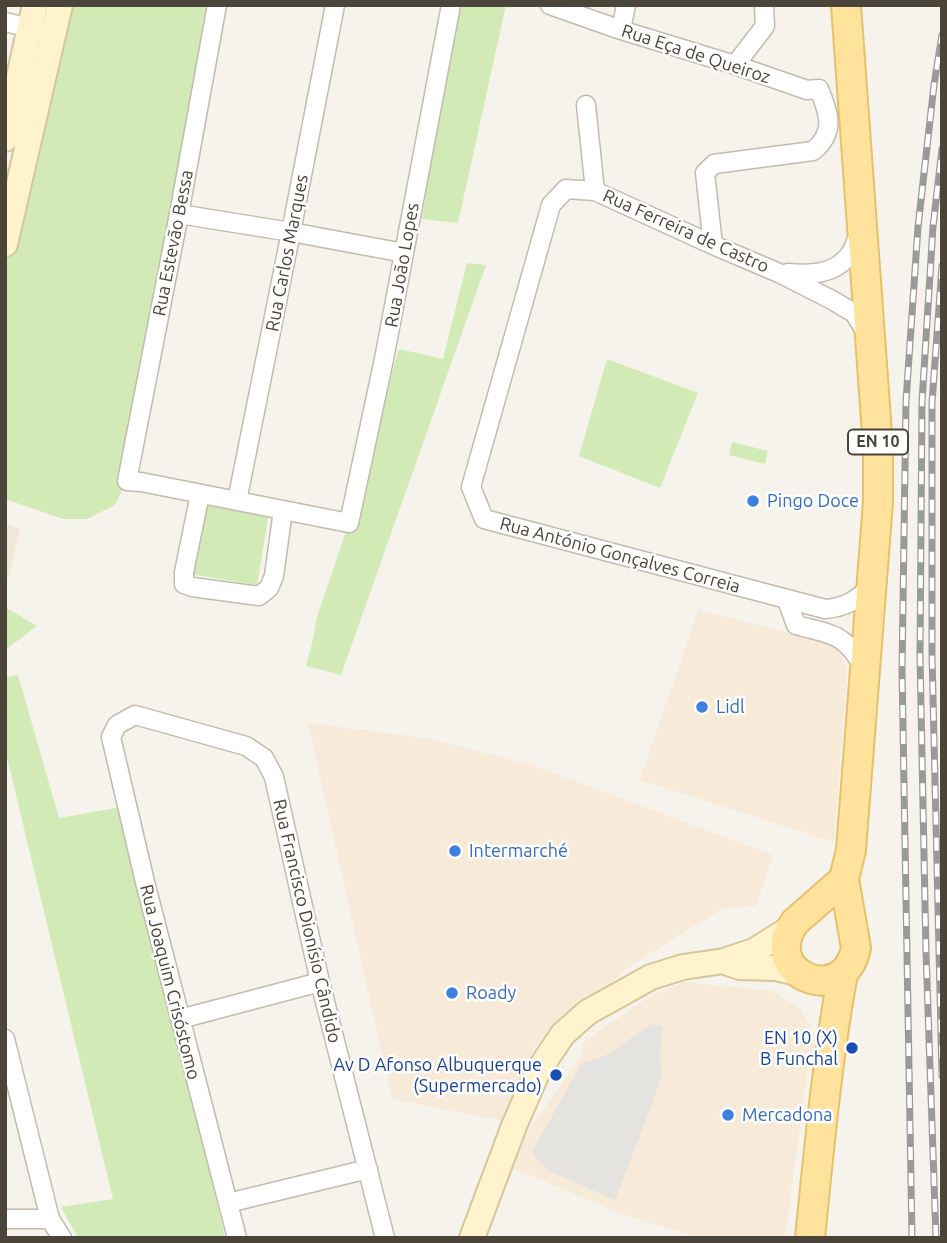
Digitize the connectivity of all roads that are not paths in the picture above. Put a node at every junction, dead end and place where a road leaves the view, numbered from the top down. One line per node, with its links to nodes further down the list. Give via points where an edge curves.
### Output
1 (60, 5): 10 (main road)
2 (217, 5): 16 (street, Rua Estevão Bessa)
3 (335, 5): 18 (street, Rua Carlos Marques)
4 (451, 5): 21 (street, Rua João Lopes)
5 (550, 5): 11 (street, Rua Eça de Queiroz)
6 (626, 5): 11 (street)
7 (764, 5): 12 (street, via 765,26)
8 (845, 5): 17 (main road, EN 10)
9 (5, 22): 10 (street)
10 (40, 22): 14 (main road)
11 (621, 30): 12 (street, Rua Eça de Queiroz)
12 (735, 65): 20 (street, Rua Eça de Queiroz, via 807,90 820,89 828,111 828,133 813,151 714,164 705,173)
13 (586, 104): 15 (street, Rua Ferreira de Castro)
14 (13, 142): 19 (main road)
15 (595, 191): 20 (street, Rua Ferreira de Castro); 28 (street, Rua António Gonçalves Correia, via 566,189 551,205 471,487 484,519)
16 (179, 214): 18 (street); 24 (street, Rua Estevão Bessa, via 127,481)
17 (861, 231): 22 (street, Rua Ferreira de Castro, via 849,255 837,266 810,275); 23 (main road, EN 10)
18 (291, 232): 21 (street); 25 (street, Rua Carlos Marques)
19 (5, 244)
20 (713, 245): 22 (street, Rua Ferreira de Castro)
21 (404, 253): 26 (street, Rua João Lopes, via 349,523)
22 (779, 273): 23 (street, Rua Ferreira de Castro, via 854,313)
23 (870, 338): 27 (main road, EN 10, via 878,449)
24 (200, 494): 25 (street); 26 (street, via 184,572 184,584 192,587 259,596 269,588)
25 (237, 501): 26 (street)
26 (283, 510)
27 (873, 585): 28 (street, Rua António Gonçalves Correia, via 836,609); 29 (main road, EN 10)
28 (787, 600): 29 (street, via 796,625 838,636 854,650)
29 (866, 672): 31 (main road, EN 10, via 851,850)
30 (117, 726): 37 (street, Rua Francisco Dionísio Cândido, via 135,715 246,746 264,758 274,778); 38 (street, Rua Joaquim Crisóstomo, via 111,737)
31 (844, 879): 32 (main road); 33 (main road, EN 10)
32 (795, 923): 33 (main road, via 816,911 832,912); 34 (main road, via 754,951); 36 (main road, EN 10, via 785,948)
33 (852, 930): 35 (main road, EN 10, via 856,948)
34 (724, 961): 36 (main road); 50 (main road, via 651,977 588,1012 563,1034 538,1071)
35 (843, 973): 36 (main road, via 825,981); 39 (main road, EN 10)
36 (802, 976): 39 (main road, EN 10, via 830,1015)
37 (320, 982): 38 (street); 43 (street, Rua Francisco Dionísio Cândido)
38 (180, 1019): 44 (street, Rua Joaquim Crisóstomo)
39 (833, 1038): 51 (main road, EN 10)
40 (5, 1039): 42 (street)
41 (5, 1085): 42 (street)
42 (21, 1102): 46 (street)
43 (368, 1169): 44 (street); 49 (street, Rua Francisco Dionísio Cândido)
44 (228, 1203): 48 (street, Rua Joaquim Crisóstomo)
45 (5, 1219): 46 (street)
46 (50, 1219): 47 (street)
47 (62, 1238)
48 (237, 1238)
49 (385, 1238)
50 (472, 1238)
51 (810, 1238)

